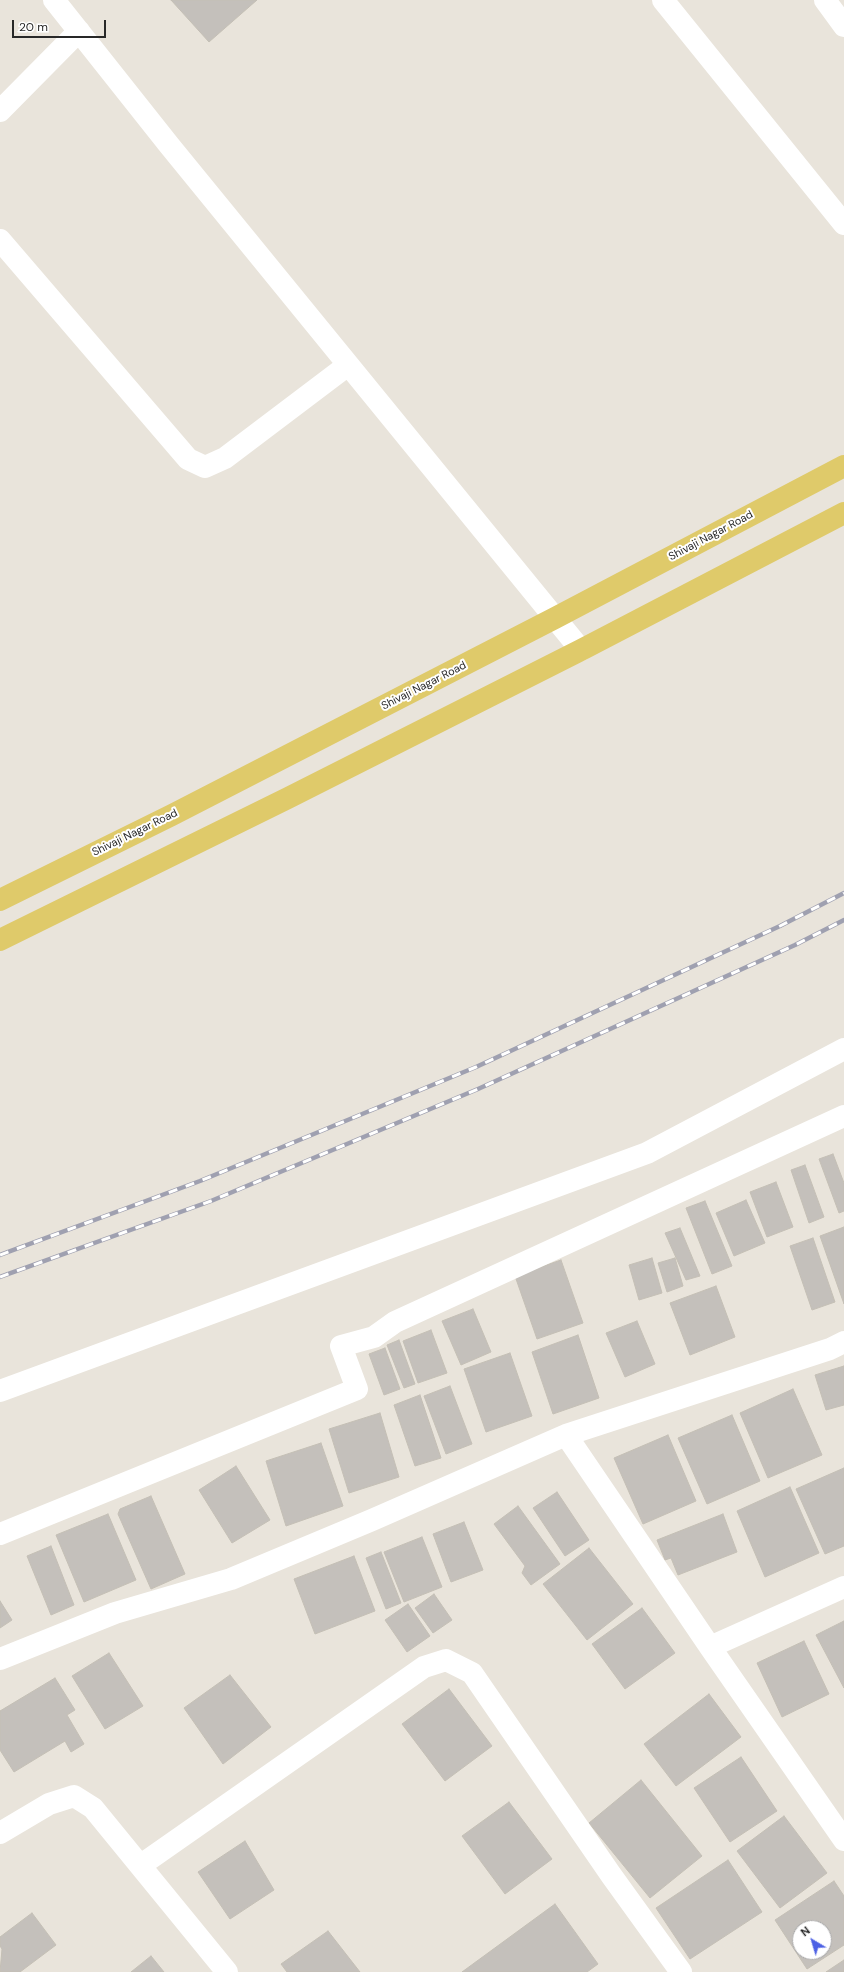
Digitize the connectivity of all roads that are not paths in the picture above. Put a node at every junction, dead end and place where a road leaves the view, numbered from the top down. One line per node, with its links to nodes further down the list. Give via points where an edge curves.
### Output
1 (54, 0): 5 (street)
2 (663, 0): 7 (street)
3 (825, 0): 4 (street)
4 (844, 26)
5 (79, 31): 6 (street); 9 (street)
6 (0, 111)
7 (844, 224)
8 (0, 240): 9 (street, via 188,460 205,467 225,458)
9 (348, 365): 12 (street)
10 (844, 466): 12 (main road, Shivaji Nagar Road)
11 (844, 512): 13 (main road)
12 (555, 618): 13 (street); 14 (main road, Shivaji Nagar Road, via 179,812)
13 (581, 650): 15 (main road)
14 (0, 900)
15 (0, 940)
16 (844, 1049): 19 (street, via 647,1153)
17 (844, 1116): 21 (street, via 395,1322 374,1338 341,1346 357,1389)
18 (844, 1342): 20 (street, via 830,1349)
19 (0, 1391)
20 (566, 1436): 23 (street); 24 (street, via 231,1579 115,1613)
21 (0, 1534)
22 (844, 1587): 23 (street)
23 (710, 1647): 25 (street)
24 (0, 1658)
25 (836, 1816): 27 (street)
26 (0, 1833): 28 (street, via 48,1804 74,1796 94,1808)
27 (844, 1840)
28 (141, 1865): 29 (street); 30 (street, via 424,1667 446,1660 472,1673)
29 (227, 1972)
30 (681, 1972)

